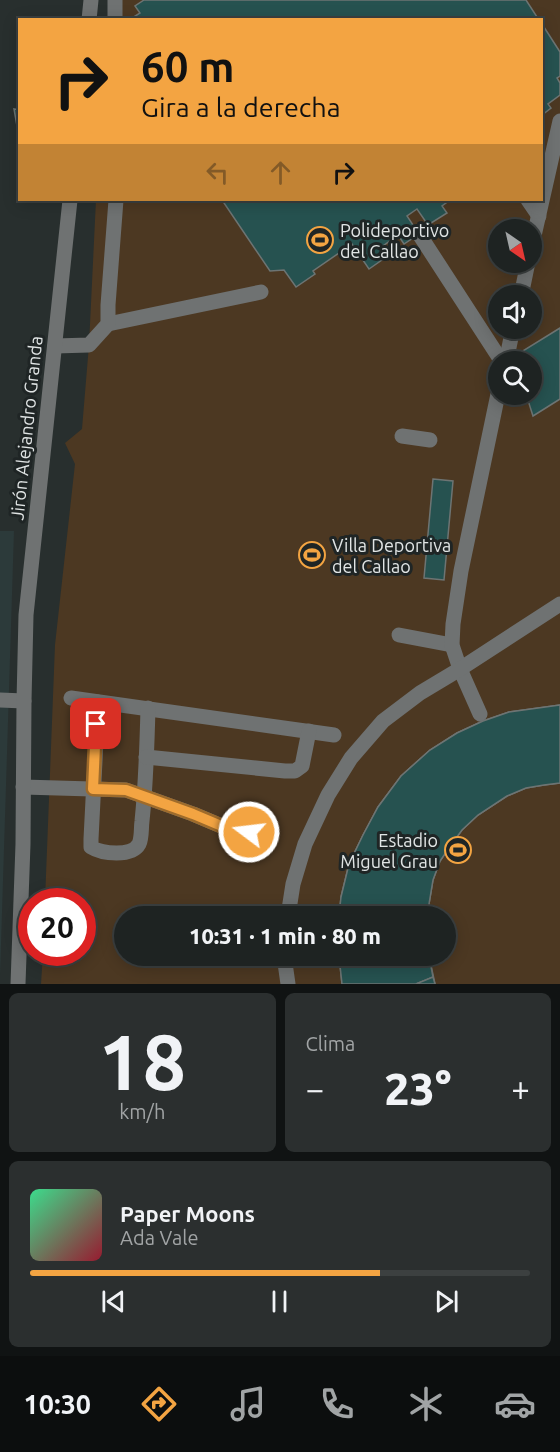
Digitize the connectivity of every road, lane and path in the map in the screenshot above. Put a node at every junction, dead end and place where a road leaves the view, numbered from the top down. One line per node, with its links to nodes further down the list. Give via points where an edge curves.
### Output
1 (92, 0): 3 (street)
2 (116, 0): 4 (street)
3 (89, 18)
4 (115, 18)
5 (560, 121): 6 (street)
6 (543, 194)
7 (70, 201): 16 (street, Jirón Alejandro Granda)
8 (116, 201): 15 (street)
9 (529, 201): 11 (street)
10 (541, 201): 11 (street)
11 (538, 216): 12 (street)
12 (537, 219)
13 (419, 234): 17 (street)
14 (261, 292): 15 (street)
15 (108, 324): 16 (street, via 89,345)
16 (55, 346): 27 (street, Jirón Alejandro Granda, via 26,615)
17 (497, 351)
18 (496, 405): 23 (street, via 461,572)
19 (402, 436): 20 (street)
20 (430, 440)
21 (560, 604): 24 (street)
22 (399, 635): 23 (street)
23 (452, 645): 24 (street)
24 (460, 669): 30 (street); 38 (street, via 383,721 351,758 305,844)
25 (71, 698): 28 (street)
26 (0, 700): 27 (street)
27 (24, 701): 34 (street, Jirón Alejandro Granda)
28 (98, 702): 29 (street); 35 (street)
29 (148, 708): 31 (street); 33 (street)
30 (480, 714)
31 (309, 730): 32 (street); 33 (street, via 302,766 295,771)
32 (334, 735)
33 (146, 757): 36 (street)
34 (23, 787): 35 (street); 40 (street, Jirón Alejandro Granda)
35 (93, 789): 36 (street, via 126,790); 36 (street, via 91,847 96,850 126,853 138,846)
36 (145, 797): 37 (street, via 231,830)
37 (266, 835)
38 (290, 906)
39 (285, 966): 41 (street)
40 (18, 984)
41 (288, 984)

